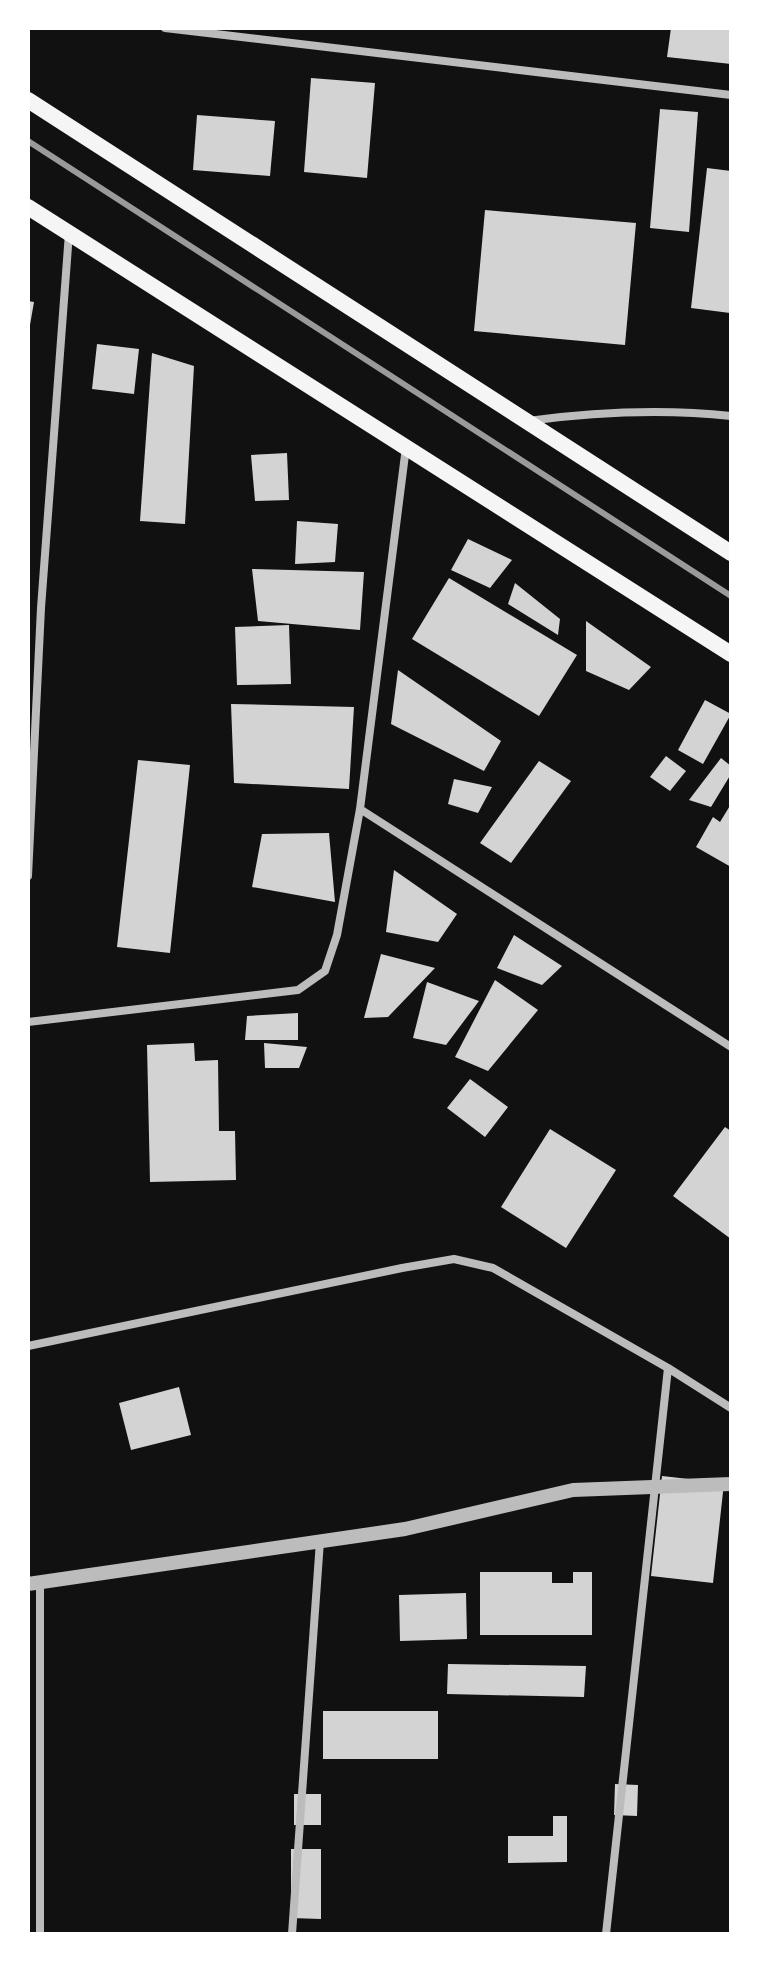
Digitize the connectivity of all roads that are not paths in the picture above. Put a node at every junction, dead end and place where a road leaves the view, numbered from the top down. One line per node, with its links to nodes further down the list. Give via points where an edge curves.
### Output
1 (165, 28): 2 (street)
2 (731, 95)
3 (28, 100): 7 (main road)
4 (28, 207): 5 (main road)
5 (69, 233): 8 (main road); 12 (street, via 41,608)
6 (731, 416): 7 (street, via 575,415)
7 (527, 421): 9 (main road)
8 (406, 446): 10 (main road); 11 (street)
9 (731, 553)
10 (731, 654)
11 (360, 809): 13 (street, via 337,935 325,971 298,990); 14 (street)
12 (28, 876)
13 (28, 1022)
14 (731, 1047)
15 (28, 1346): 16 (street, via 454,1259 493,1268)
16 (668, 1368): 17 (street); 19 (street)
17 (731, 1408)
18 (731, 1484): 19 (street)
19 (655, 1487): 20 (street, via 573,1490 405,1529); 24 (street)
20 (320, 1541): 21 (street); 23 (street)
21 (34, 1583): 22 (street)
22 (40, 1934)
23 (292, 1934)
24 (606, 1934)

